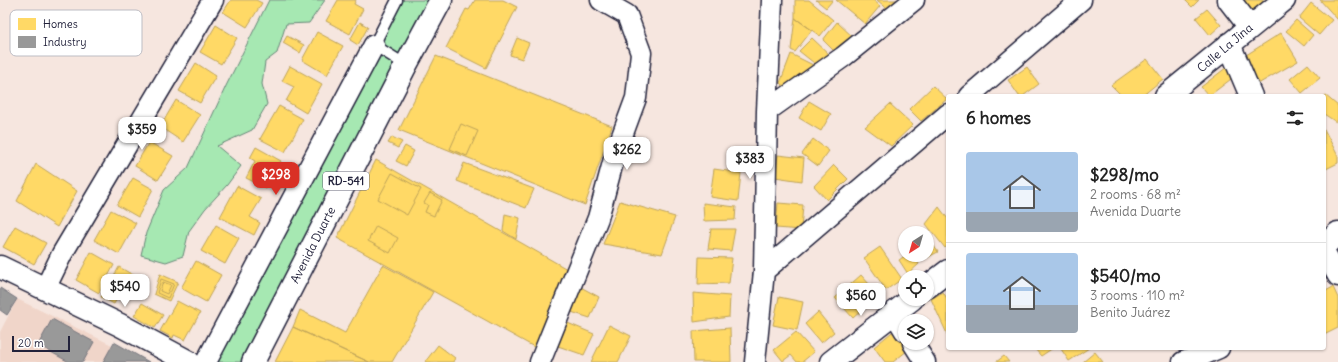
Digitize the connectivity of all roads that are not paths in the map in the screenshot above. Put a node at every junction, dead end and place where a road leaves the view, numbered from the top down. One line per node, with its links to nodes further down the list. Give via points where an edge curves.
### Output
1 (213, 0): 27 (street, via 62,254)
2 (397, 0): 12 (lane)
3 (441, 0): 13 (main road, Avenida Duarte / RD-541)
4 (601, 0): 36 (street, via 627,15 641,53 636,98 615,155 598,218)
5 (772, 0): 17 (street)
6 (914, 0): 17 (street, via 843,57)
7 (1082, 0): 14 (street)
8 (1229, 0): 10 (main road)
9 (1284, 0): 10 (main road, Calle La Jina)
10 (1250, 27): 11 (main road, Calle La Jina)
11 (1229, 44): 15 (main road, Calle La Jina); 16 (main road)
12 (374, 45): 13 (lane); 34 (street)
13 (406, 65): 35 (main road, Avenida Duarte / RD-541)
14 (971, 94)
15 (1168, 94)
16 (1250, 94)
17 (767, 111): 23 (street)
18 (946, 116): 23 (street)
19 (1338, 233): 20 (main road)
20 (1326, 244)
21 (1326, 255): 25 (street)
22 (0, 266): 27 (main road)
23 (764, 271): 37 (street)
24 (946, 273): 26 (main road)
25 (1338, 276)
26 (934, 282)
27 (45, 288): 33 (main road, via 120,324)
28 (898, 323): 32 (main road)
29 (917, 350): 38 (street)
30 (1212, 350): 31 (street)
31 (1192, 356)
32 (839, 360)
33 (189, 362)
34 (206, 362)
35 (253, 362)
36 (540, 362)
37 (755, 362)
38 (925, 362)

